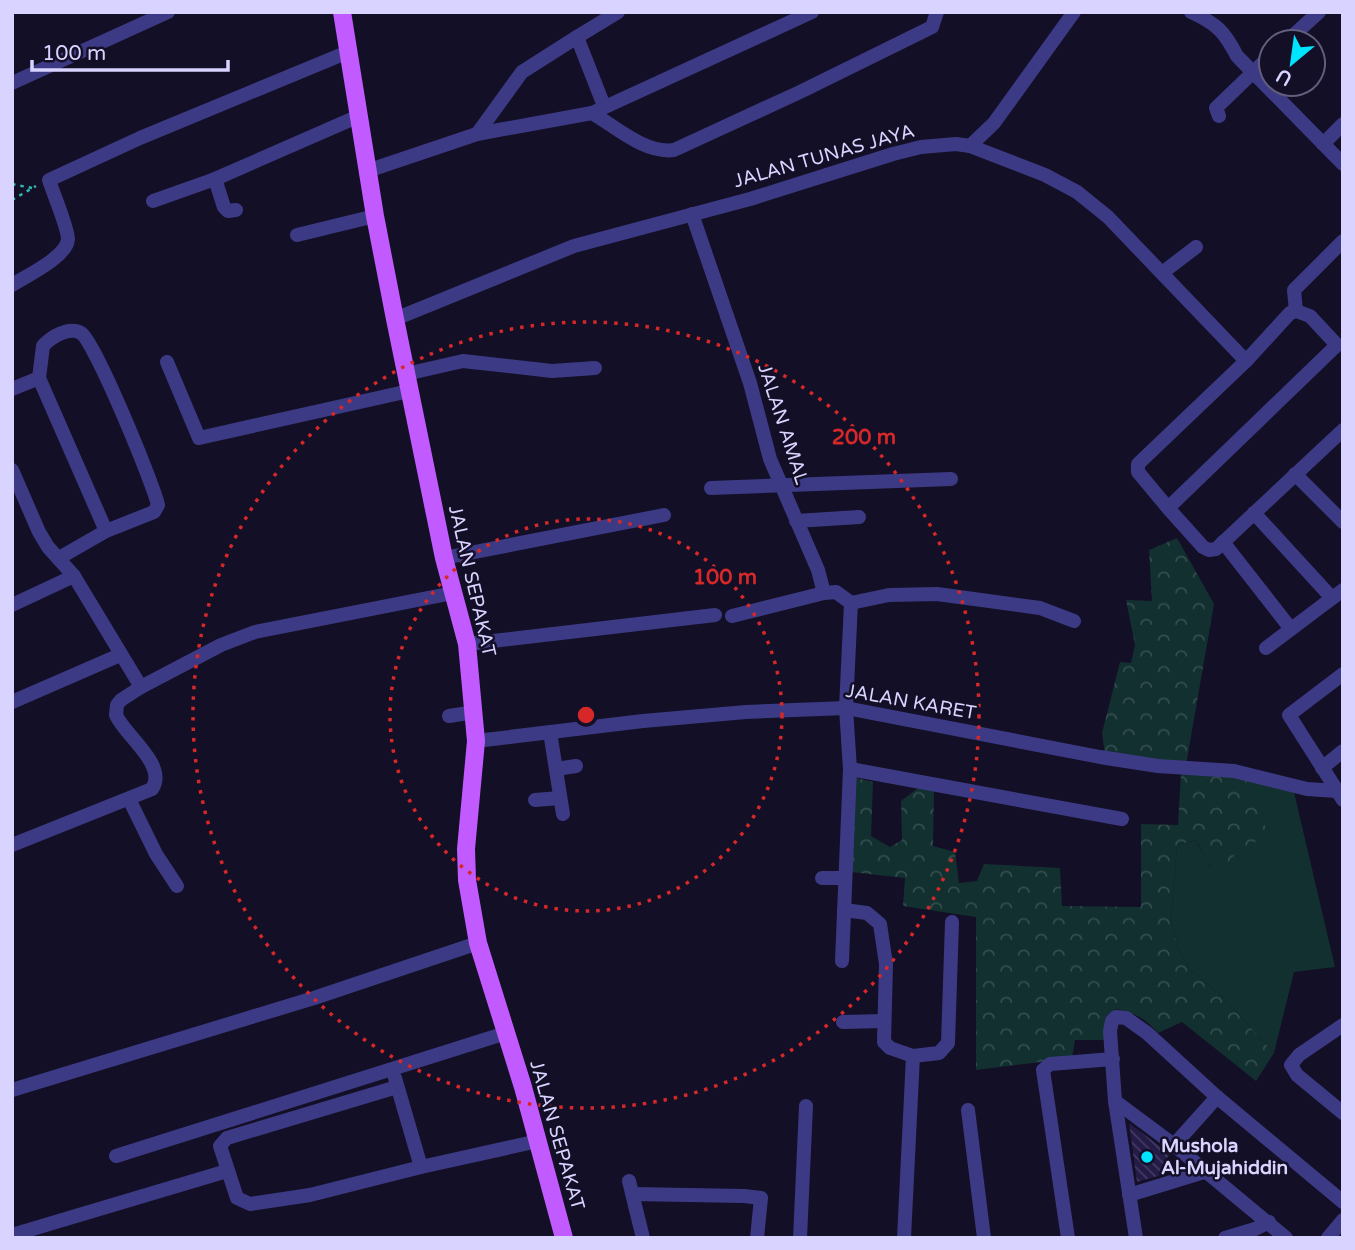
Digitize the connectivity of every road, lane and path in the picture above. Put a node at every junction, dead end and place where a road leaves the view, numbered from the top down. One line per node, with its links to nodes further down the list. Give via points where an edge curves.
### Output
1 (168, 12): 14 (street)
2 (342, 12): 11 (main road, JALAN SEPAKAT)
3 (618, 12): 10 (street)
4 (812, 12): 15 (street)
5 (937, 12): 15 (street, via 932,27 674,150 649,148)
6 (1074, 12): 21 (street, via 994,123)
7 (1191, 12): 13 (street, via 1220,28)
8 (1319, 12): 9 (street)
9 (1301, 28)
10 (577, 37): 15 (street); 19 (street, via 522,72)
11 (348, 52): 16 (main road, JALAN SEPAKAT); 35 (street, via 49,180 67,235 66,246)
12 (1257, 68): 13 (street)
13 (1251, 73): 17 (street, via 1216,108); 20 (street)
14 (12, 83)
15 (598, 109): 19 (street)
16 (359, 116): 23 (main road, JALAN SEPAKAT); 24 (street)
17 (1219, 116)
18 (1343, 124): 20 (street)
19 (477, 134): 23 (street)
20 (1323, 144): 22 (street)
21 (970, 146): 29 (street, JALAN TUNAS JAYA, via 944,143 894,154); 34 (street, JALAN TUNAS JAYA, via 1077,192)
22 (1343, 164)
23 (368, 171): 30 (main road, JALAN SEPAKAT)
24 (215, 179): 27 (street); 28 (street, via 225,208)
25 (12, 184): 26 (path, via 32,188)
26 (12, 200)
27 (153, 201)
28 (236, 210)
29 (692, 215): 37 (street, JALAN TUNAS JAYA, via 574,246); 49 (street, JALAN AMAL)
30 (375, 216): 31 (street); 37 (main road, JALAN SEPAKAT)
31 (297, 235)
32 (1343, 241): 36 (street, via 1294,290)
33 (1196, 247): 34 (street)
34 (1162, 273): 39 (street, JALAN TUNAS JAYA)
35 (12, 285)
36 (1296, 312): 38 (street, via 1310,316); 39 (street)
37 (395, 319): 43 (main road, JALAN SEPAKAT)
38 (1340, 348): 51 (street)
39 (1246, 361): 51 (street, via 1138,464 1138,472)
40 (167, 362): 43 (street, via 199,438)
41 (595, 368): 43 (street, via 552,371 463,361)
42 (39, 378): 44 (street); 57 (street); 57 (street, via 41,352 47,341 69,331 86,338 102,367 158,503 154,512)
43 (407, 382): 60 (main road, JALAN SEPAKAT)
44 (12, 389)
45 (1342, 433): 47 (street)
46 (12, 470): 59 (street, via 48,547)
47 (1295, 474): 52 (street); 56 (street)
48 (951, 479): 49 (street)
49 (781, 485): 50 (street); 55 (street, JALAN AMAL)
50 (711, 488)
51 (1168, 508): 58 (street, via 1203,547 1212,550)
52 (1254, 513): 58 (street); 64 (street)
53 (664, 516): 60 (street)
54 (859, 517): 55 (street)
55 (796, 521): 63 (street, JALAN AMAL)
56 (1343, 522)
57 (106, 531): 59 (street)
58 (1223, 542): 70 (street)
59 (59, 558): 61 (street)
60 (444, 558): 62 (main road, JALAN SEPAKAT)
61 (74, 576): 66 (street); 73 (street)
62 (453, 593): 71 (main road, JALAN SEPAKAT); 75 (street, via 255,632)
63 (824, 593): 65 (street, via 836,592); 68 (street)
64 (1337, 594): 70 (street)
65 (851, 603): 69 (street, via 889,595 937,594 1040,608); 77 (street)
66 (12, 605)
67 (715, 615): 71 (street)
68 (732, 616)
69 (1074, 621)
70 (1291, 629): 72 (street)
71 (467, 644): 78 (main road, JALAN SEPAKAT)
72 (1266, 648)
73 (120, 655): 75 (street); 76 (street)
74 (1343, 674): 84 (street, via 1289,715)
75 (141, 687): 89 (street, via 121,700 116,715 149,758 157,781 152,789)
76 (12, 702)
77 (846, 708): 80 (street, JALAN KARET, via 746,712); 86 (street); 87 (street, JALAN KARET, via 1100,757 1234,771)
78 (475, 712): 79 (street); 81 (main road, JALAN SEPAKAT)
79 (449, 716)
80 (550, 732): 81 (street, JALAN KARET); 85 (street)
81 (475, 741): 99 (main road, JALAN SEPAKAT, via 466,849)
82 (1343, 751): 84 (street)
83 (576, 766): 85 (street)
84 (1322, 768): 87 (street)
85 (556, 769): 88 (street)
86 (850, 769): 92 (street); 95 (street)
87 (1340, 796)
88 (560, 798): 90 (street); 91 (street)
89 (129, 799): 93 (street); 96 (street)
90 (535, 800)
91 (563, 814)
92 (1122, 819)
93 (12, 845)
94 (821, 878): 95 (street)
95 (845, 878): 97 (street)
96 (177, 886)
97 (844, 910): 100 (street); 101 (street, via 867,913 880,924 886,964)
98 (952, 922): 105 (street, via 948,1043 939,1053)
99 (478, 943): 104 (main road, JALAN SEPAKAT); 109 (street)
100 (842, 961)
101 (884, 1021): 102 (street); 105 (street, via 884,1042)
102 (843, 1022)
103 (1343, 1025): 112 (street, via 1291,1065 1297,1075)
104 (506, 1033): 107 (street); 115 (main road, JALAN SEPAKAT)
105 (913, 1056): 131 (street)
106 (1114, 1059): 110 (street, via 1111,1024 1121,1017 1147,1033); 111 (street); 133 (street, via 1050,1064 1043,1070)
107 (393, 1070): 108 (street); 117 (street)
108 (397, 1087): 118 (street); 119 (street, via 227,1138 220,1146)
109 (12, 1090)
110 (1217, 1097): 116 (street); 122 (street)
111 (1115, 1101): 116 (street); 121 (street)
112 (1339, 1105)
113 (806, 1106): 130 (street)
114 (968, 1110): 132 (street)
115 (538, 1141): 118 (street); 127 (main road, JALAN SEPAKAT)
116 (1174, 1145): 120 (street)
117 (116, 1156)
118 (421, 1167): 119 (street, via 310,1195 250,1204 235,1195)
119 (228, 1171): 126 (street)
120 (1204, 1172): 121 (street); 124 (street)
121 (1129, 1195): 134 (street)
122 (1343, 1202)
123 (1343, 1220): 137 (street)
124 (1269, 1222): 125 (street); 136 (street)
125 (1252, 1233): 135 (street)
126 (12, 1235)
127 (564, 1238)
128 (643, 1238): 129 (street, via 631,1187 761,1198)
129 (757, 1238)
130 (800, 1238)
131 (904, 1238)
132 (984, 1238)
133 (1068, 1238)
134 (1136, 1238)
135 (1226, 1238)
136 (1286, 1238)
137 (1328, 1238)

